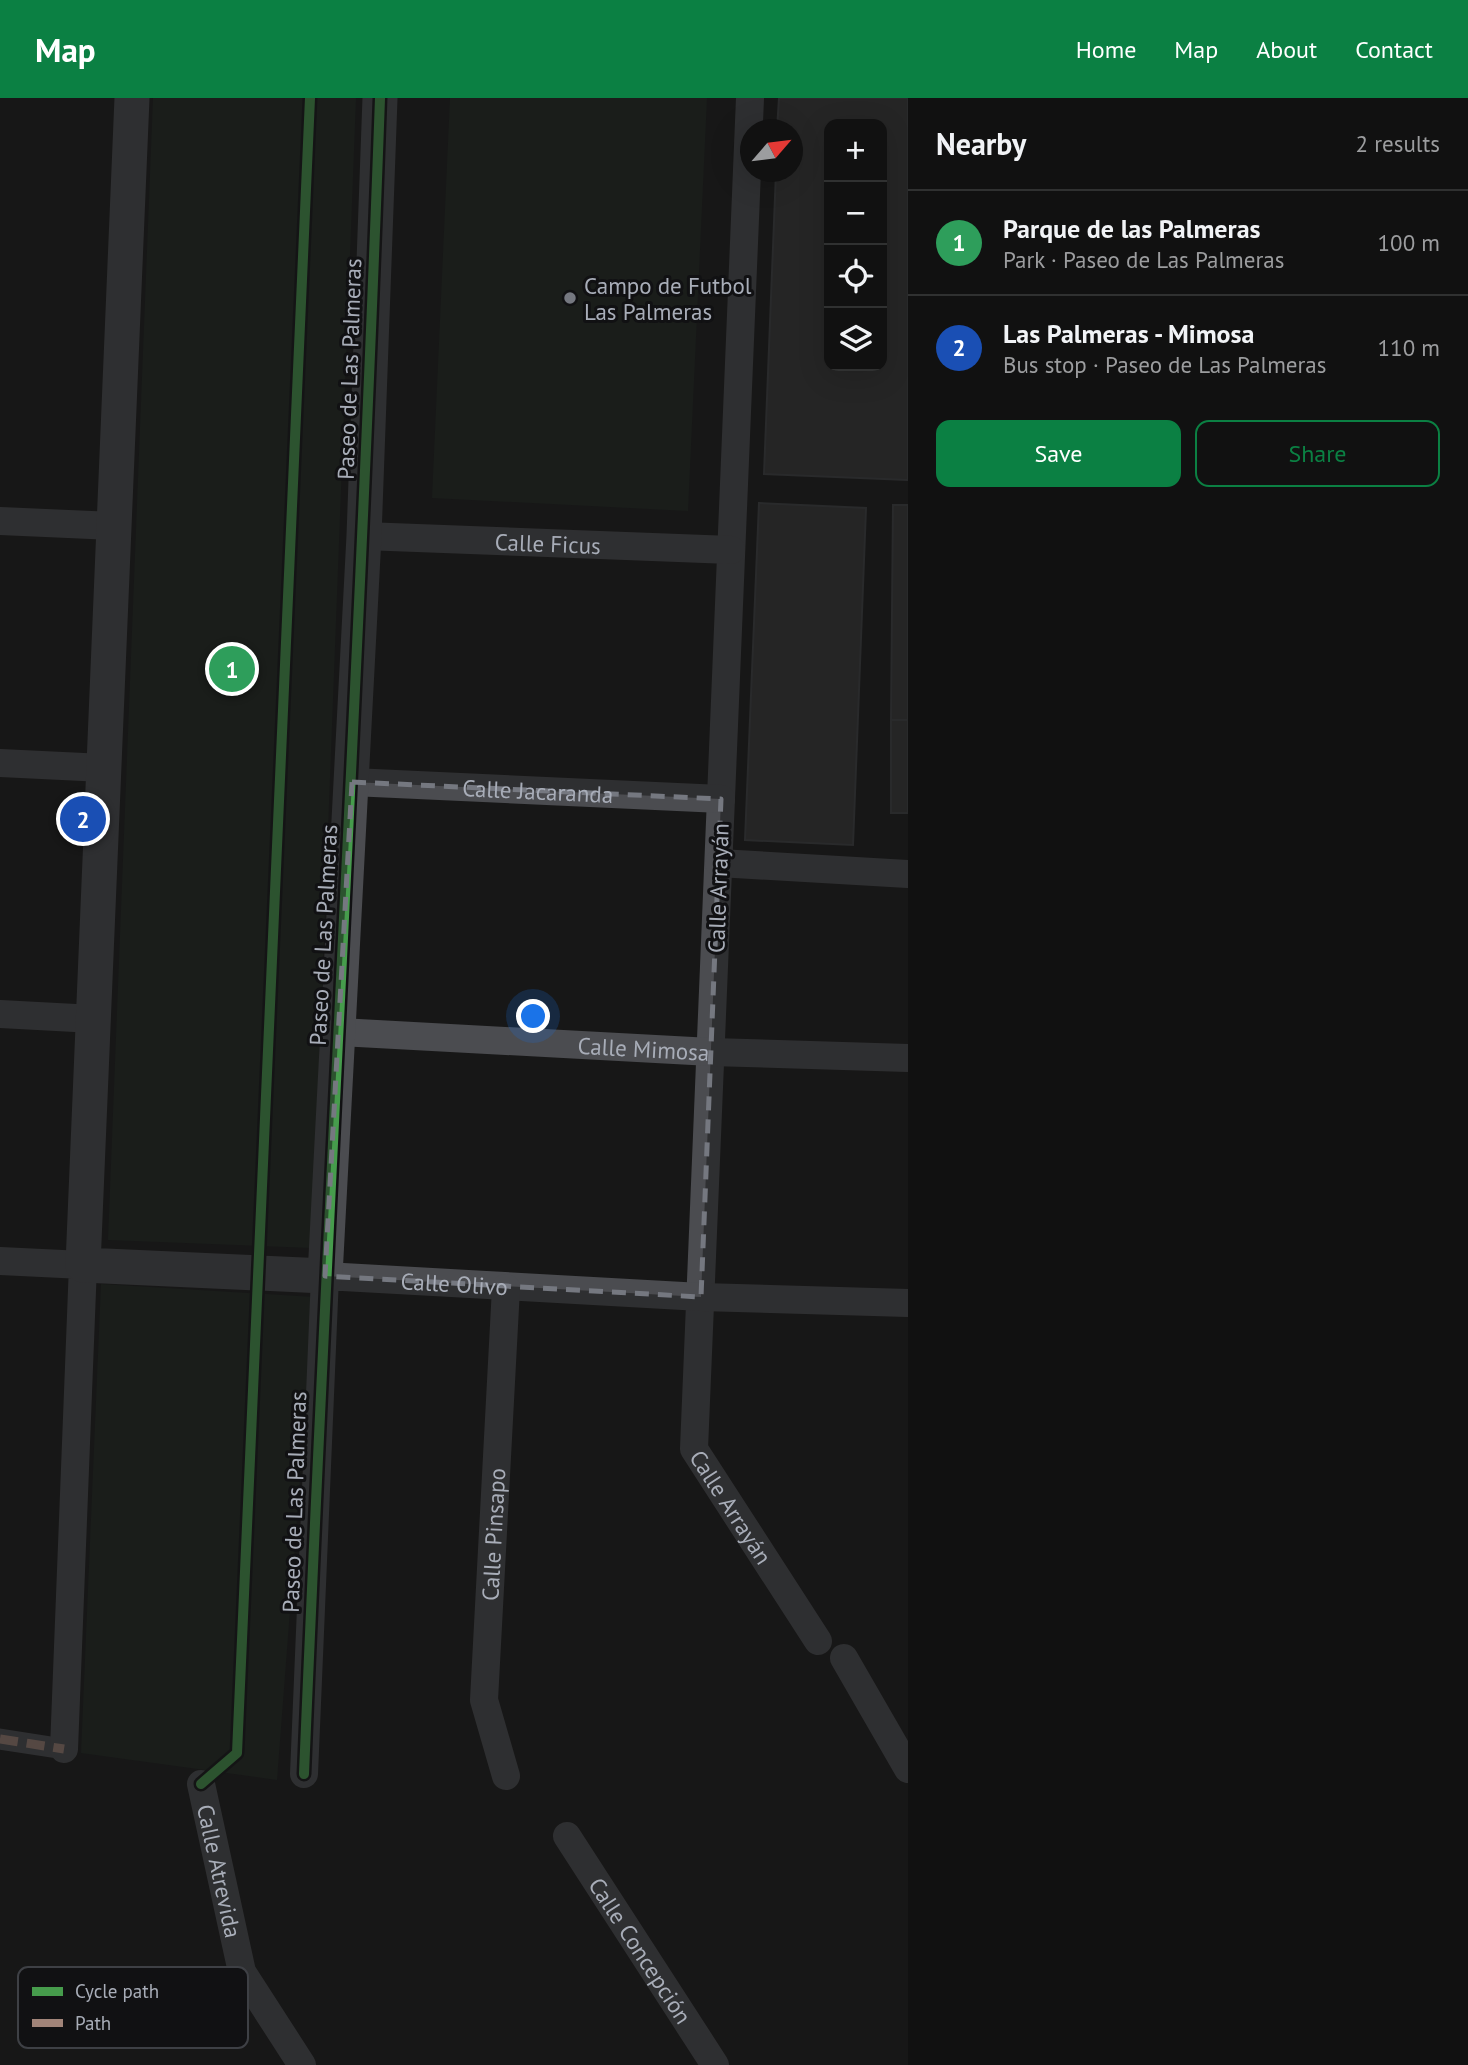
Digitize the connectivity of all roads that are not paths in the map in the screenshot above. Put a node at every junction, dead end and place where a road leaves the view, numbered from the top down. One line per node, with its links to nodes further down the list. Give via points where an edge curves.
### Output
1 (132, 98): 5 (street)
2 (380, 98): 6 (street, Paseo de Las Palmeras)
3 (750, 98): 7 (street, Calle Arrayán)
4 (0, 521): 5 (street)
5 (114, 526): 9 (street)
6 (364, 536): 7 (street, Calle Ficus); 10 (street, Paseo de Las Palmeras)
7 (731, 550): 11 (street, Calle Arrayán)
8 (0, 763): 9 (street)
9 (104, 768): 15 (street)
10 (352, 782): 11 (street, Calle Jacaranda); 16 (street, Paseo de Las Palmeras)
11 (721, 799): 12 (street, Calle Arrayán)
12 (719, 863): 13 (street); 17 (street, Calle Arrayán)
13 (908, 874)
14 (0, 1014): 15 (street)
15 (94, 1019): 20 (street)
16 (340, 1032): 17 (street, Calle Mimosa); 21 (street, Paseo de Las Palmeras)
17 (711, 1052): 18 (street, Calle Mimosa); 23 (street, Calle Arrayán)
18 (908, 1058)
19 (0, 1261): 20 (street, Calle Olivo)
20 (83, 1265): 21 (street, Calle Olivo); 28 (street)
21 (325, 1276): 22 (street, Calle Olivo); 30 (street, Paseo de Las Palmeras)
22 (506, 1288): 23 (street, Calle Olivo); 31 (street, Calle Pinsapo, via 484,1700)
23 (701, 1297): 24 (street, Calle Olivo); 25 (street, Calle Arrayán, via 694,1449)
24 (908, 1303)
25 (818, 1641)
26 (844, 1658): 29 (street)
27 (0, 1739): 28 (street)
28 (64, 1749)
29 (908, 1769)
30 (304, 1774)
31 (506, 1776)
32 (201, 1784): 34 (street, Calle Atrevida)
33 (567, 1836): 37 (street, Calle Concepción)
34 (241, 1967)
35 (248, 1981): 36 (street, Calle Atrevida)
36 (302, 2065)
37 (715, 2065)

